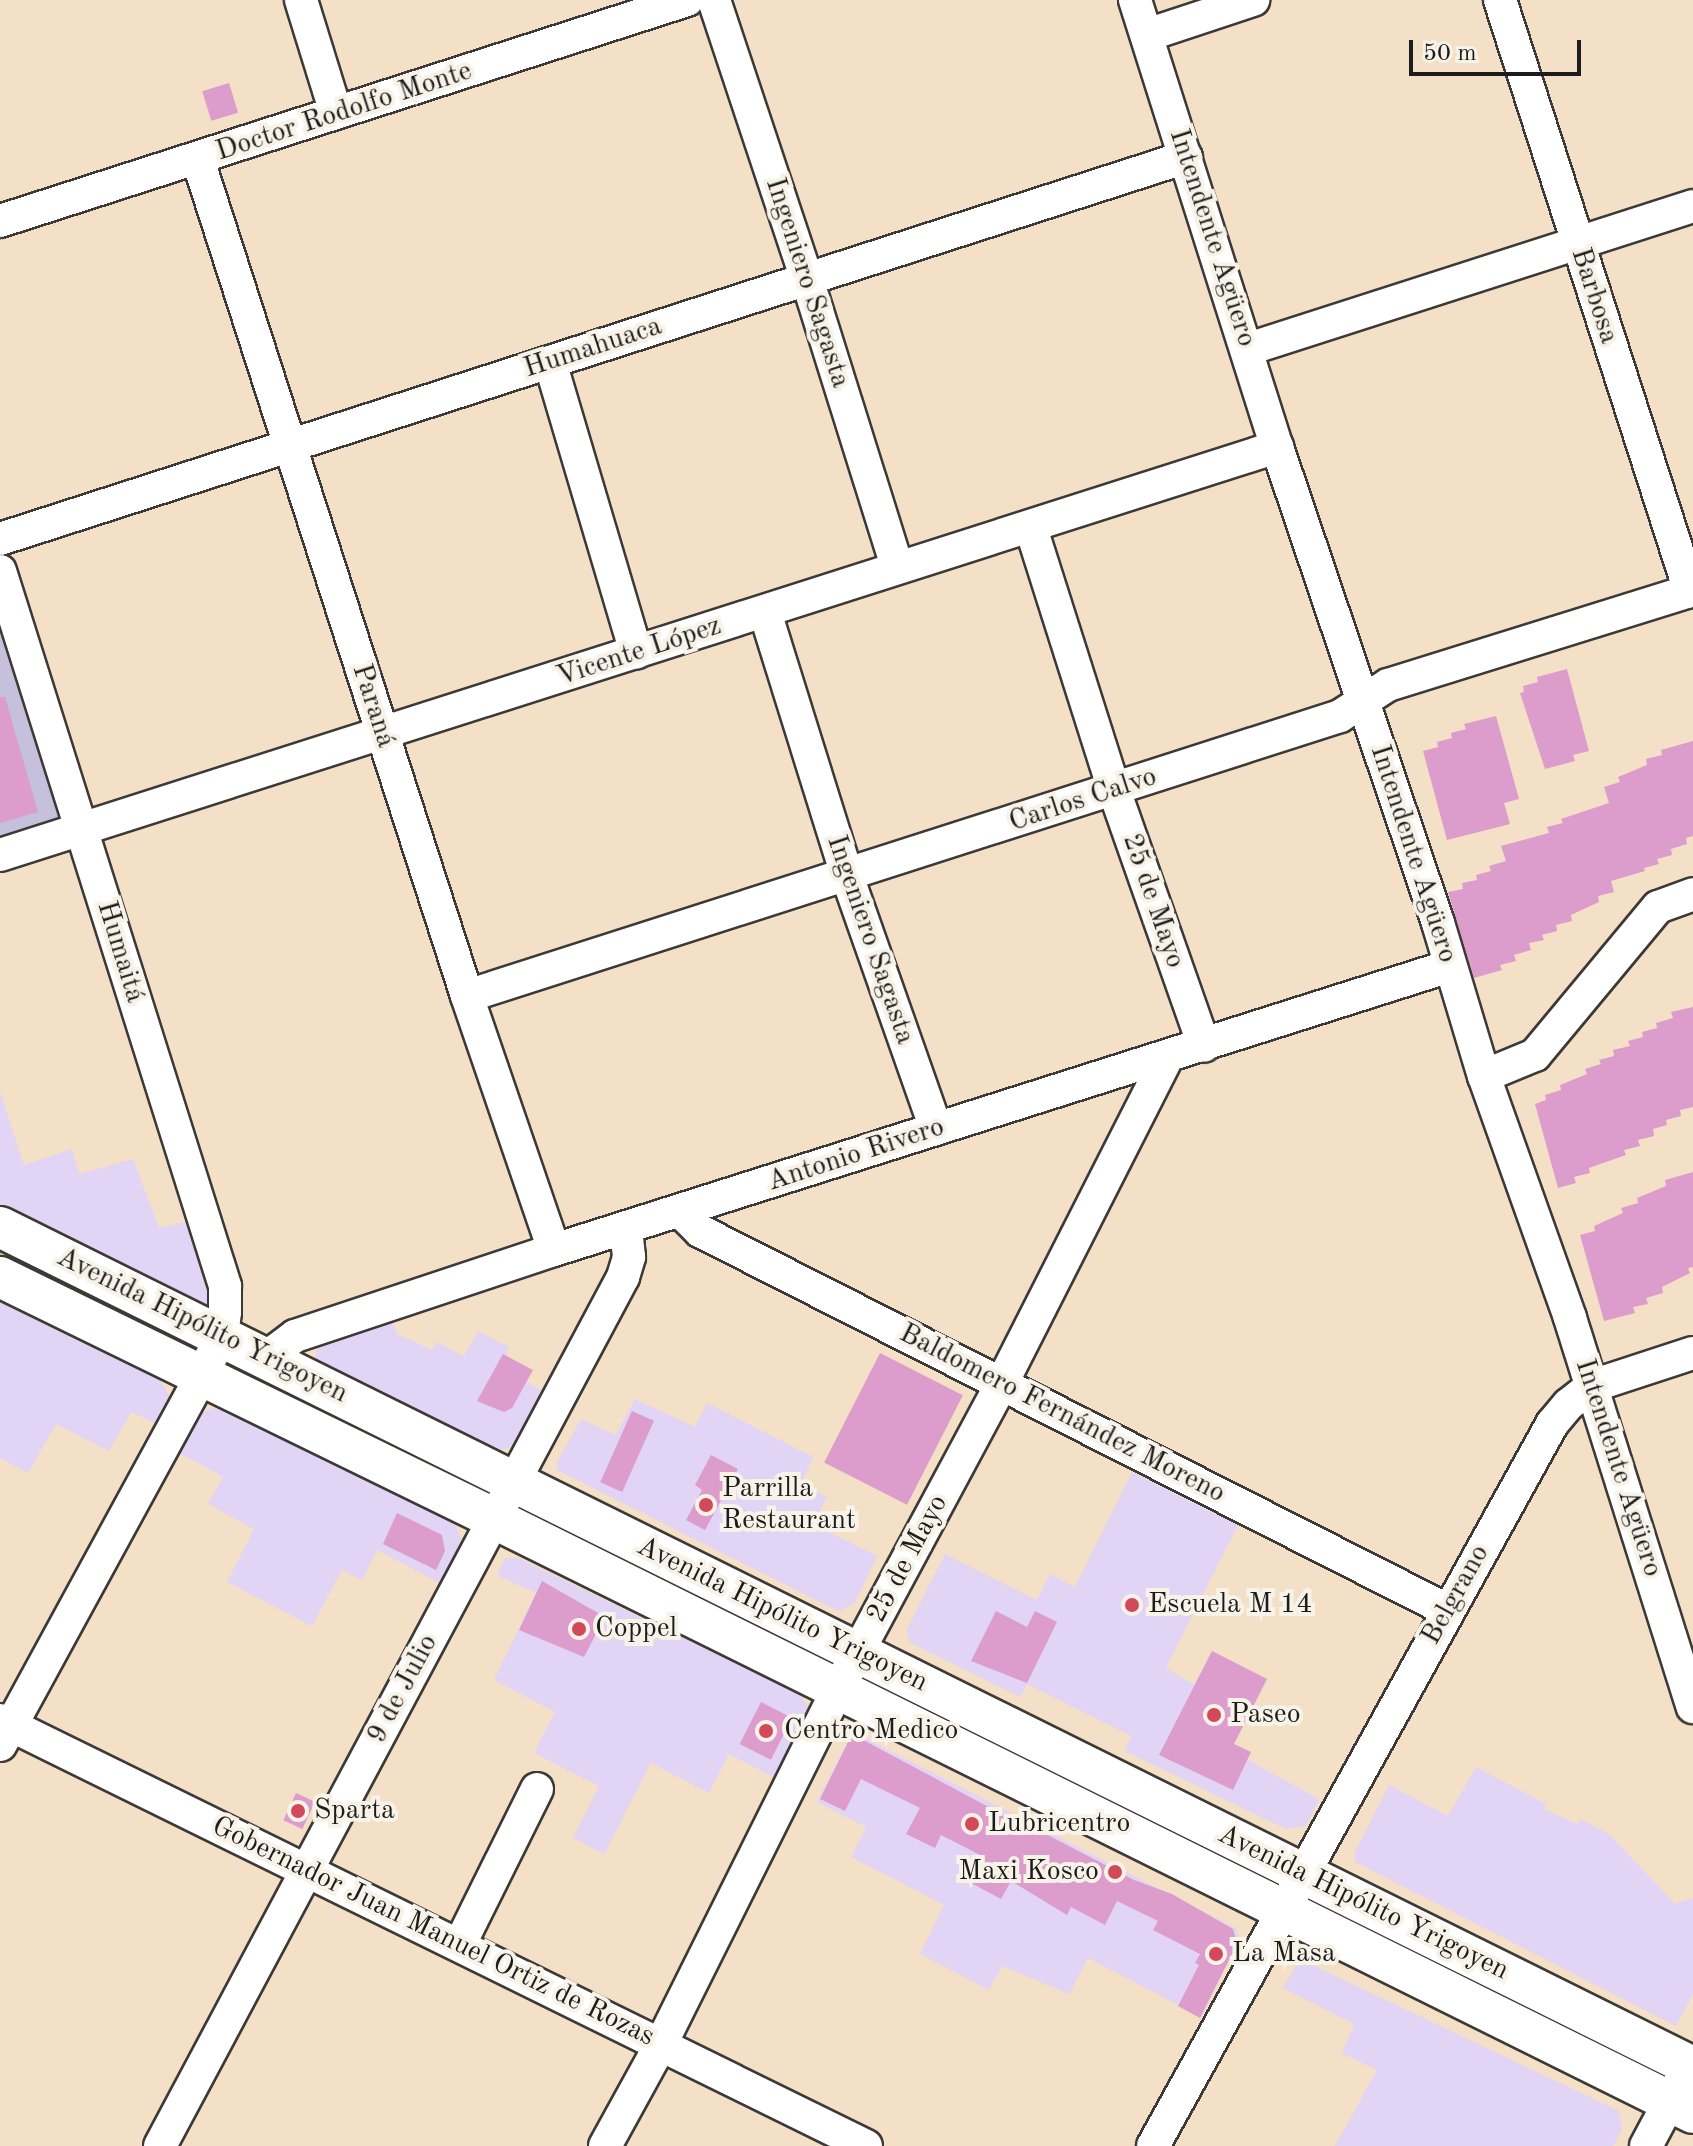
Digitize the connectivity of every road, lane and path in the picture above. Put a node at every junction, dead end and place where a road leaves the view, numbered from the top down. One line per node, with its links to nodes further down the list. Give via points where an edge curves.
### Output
1 (301, 0): 8 (street)
2 (687, 0): 8 (street, Doctor Rodolfo Monte)
3 (714, 0): 14 (street, Ingeniero Sagasta)
4 (1135, 0): 7 (street, Intendente Agüero)
5 (1253, 0): 7 (street)
6 (1500, 0): 13 (street, Barbosa)
7 (1147, 35): 9 (street, Intendente Agüero)
8 (336, 113): 10 (street, Doctor Rodolfo Monte)
9 (1186, 157): 14 (street, Humahuaca); 15 (street, Intendente Agüero)
10 (198, 160): 12 (street, Doctor Rodolfo Monte); 17 (street, Paraná)
11 (1693, 206): 13 (street)
12 (0, 221)
13 (1577, 243): 15 (street); 23 (street, Barbosa)
14 (807, 279): 16 (street, Humahuaca); 21 (street, Ingeniero Sagasta)
15 (1248, 349): 18 (street, Intendente Agüero)
16 (550, 362): 17 (street, Humahuaca); 25 (street)
17 (289, 446): 20 (street, Humahuaca); 27 (street, Paraná)
18 (1277, 447): 19 (street, Vicente López); 26 (street, Intendente Agüero)
19 (1031, 528): 21 (street, Vicente López); 28 (street, 25 de Mayo)
20 (0, 539)
21 (897, 567): 24 (street, Vicente López)
22 (0, 571): 29 (street, Humaitá)
23 (1692, 590): 26 (street, Carlos Calvo, via 1388,685)
24 (765, 612): 25 (street, Vicente López); 31 (street, Ingeniero Sagasta)
25 (636, 653): 27 (street, Vicente López)
26 (1364, 700): 28 (street, Carlos Calvo, via 1340,716); 33 (street, Intendente Agüero)
27 (382, 734): 29 (street, Vicente López); 34 (street, Paraná)
28 (1114, 790): 31 (street, Carlos Calvo); 35 (street, 25 de Mayo)
29 (82, 830): 30 (street, Vicente López); 44 (street, Humaitá, via 225,1286)
30 (0, 855)
31 (847, 876): 34 (street, Carlos Calvo); 38 (street, Ingeniero Sagasta)
32 (1693, 894): 37 (street, via 1658,907 1535,1055)
33 (1450, 966): 35 (street, Antonio Rivero); 37 (street, Intendente Agüero)
34 (467, 996): 42 (street, Paraná)
35 (1204, 1046): 36 (street, Antonio Rivero)
36 (1167, 1058): 38 (street, Antonio Rivero); 48 (street, 25 de Mayo)
37 (1484, 1076): 49 (street, Intendente Agüero)
38 (936, 1129): 39 (street, Antonio Rivero)
39 (681, 1212): 41 (street, Antonio Rivero); 48 (street, Baldomero Fernández Moreno, via 700,1231)
40 (0, 1227): 44 (main road, Avenida Hipólito Yrigoyen)
41 (626, 1228): 42 (street, Antonio Rivero); 50 (street, 9 de Julio, via 629,1257 623,1277)
42 (554, 1250): 46 (street, Antonio Rivero, via 295,1336)
43 (0, 1277): 47 (main road, Avenida Hipólito Yrigoyen)
44 (222, 1335): 46 (main road, Avenida Hipólito Yrigoyen); 47 (street)
45 (1693, 1353): 49 (street, Belgrano)
46 (267, 1357): 50 (main road, Avenida Hipólito Yrigoyen)
47 (201, 1377): 51 (main road, Avenida Hipólito Yrigoyen); 56 (street)
48 (1002, 1383): 52 (street, Baldomero Fernández Moreno); 53 (street, 25 de Mayo)
49 (1592, 1386): 52 (street, Belgrano, via 1552,1424); 55 (street, Intendente Agüero)
50 (515, 1482): 51 (street, 9 de Julio); 53 (main road, Avenida Hipólito Yrigoyen)
51 (495, 1519): 54 (main road, Avenida Hipólito Yrigoyen); 58 (street, 9 de Julio)
52 (1447, 1610): 59 (street, Belgrano)
53 (858, 1652): 54 (street, 25 de Mayo); 59 (main road, Avenida Hipólito Yrigoyen)
54 (838, 1689): 60 (main road, Avenida Hipólito Yrigoyen); 62 (street, 25 de Mayo)
55 (1693, 1707)
56 (4, 1730): 58 (street, Gobernador Juan Manuel Ortiz de Rozas)
57 (537, 1789): 61 (street)
58 (306, 1870): 61 (street, Gobernador Juan Manuel Ortiz de Rozas); 65 (street, 9 de Julio)
59 (1305, 1874): 60 (street, Belgrano); 63 (main road, Avenida Hipólito Yrigoyen)
60 (1286, 1910): 64 (main road, Avenida Hipólito Yrigoyen); 68 (street, Belgrano)
61 (460, 1944): 62 (street, Gobernador Juan Manuel Ortiz de Rozas)
62 (661, 2044): 66 (street, 25 de Mayo); 67 (street, Gobernador Juan Manuel Ortiz de Rozas)
63 (1692, 2063): 64 (street)
64 (1681, 2108): 69 (street)
65 (160, 2146)
66 (605, 2146)
67 (866, 2146)
68 (1153, 2146)
69 (1646, 2146)

